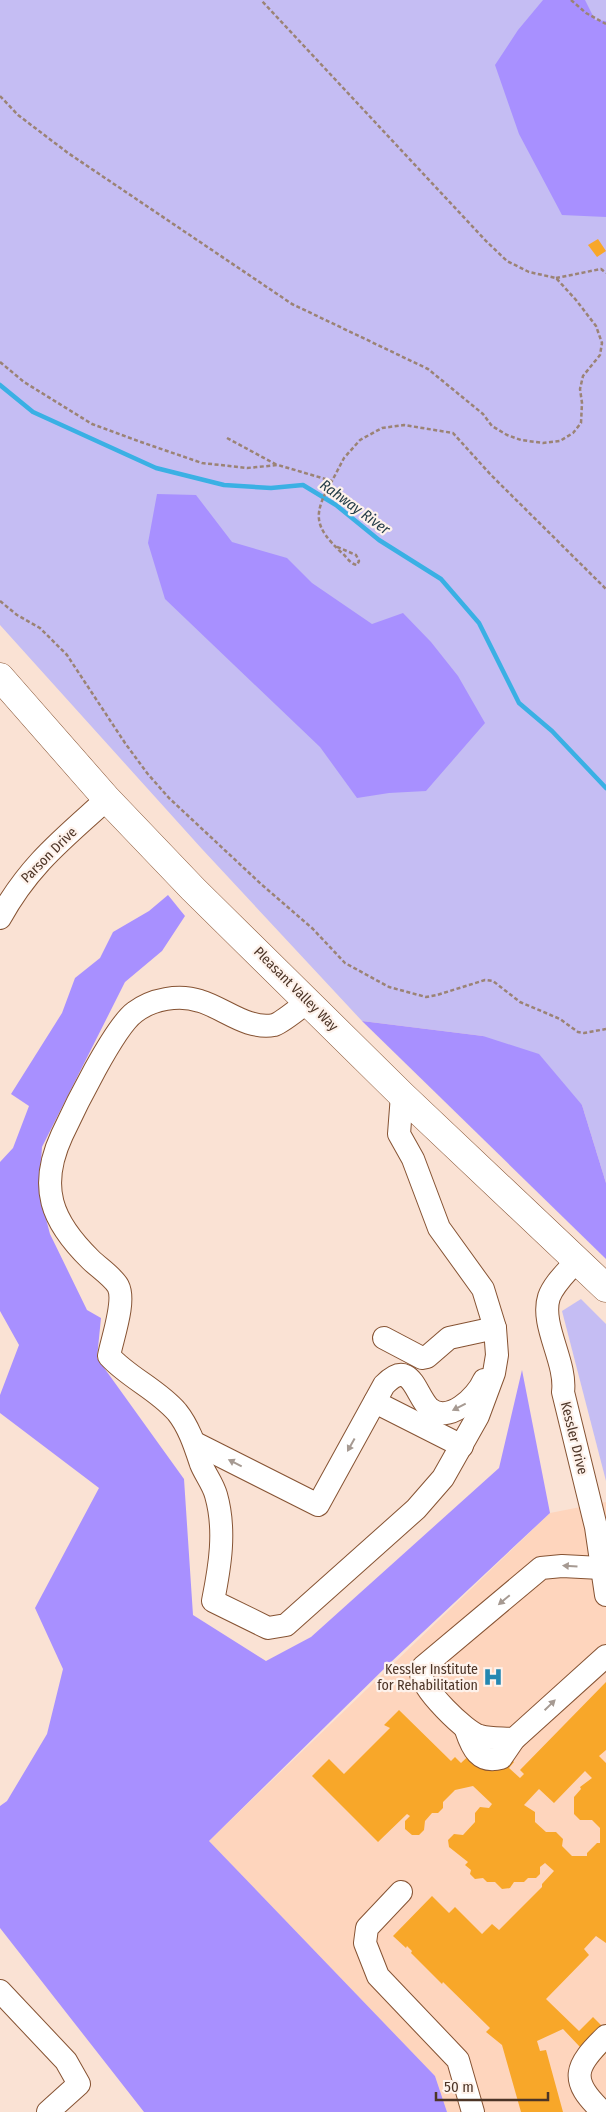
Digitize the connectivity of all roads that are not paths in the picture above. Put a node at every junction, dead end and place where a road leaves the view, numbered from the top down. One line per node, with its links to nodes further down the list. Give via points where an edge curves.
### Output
1 (0, 677): 2 (main road, Pleasant Valley Way)
2 (107, 800): 3 (street, Parson Drive, via 41,859 16,890); 4 (main road, Pleasant Valley Way)
3 (0, 918)
4 (308, 1002): 5 (main road, Pleasant Valley Way); 12 (street, via 275,1025 251,1024 198,1000 181,998 152,1003 134,1012 117,1032 62,1135 52,1162 48,1184 53,1209 71,1241 118,1286 120,1308 109,1356 119,1367 155,1391 177,1413)
5 (402, 1095): 6 (main road, Pleasant Valley Way); 8 (street, via 399,1134 417,1168 438,1228 483,1289)
6 (577, 1260): 7 (main road, Pleasant Valley Way); 14 (street, Kessler Drive, via 555,1287 548,1309 565,1378 563,1392 596,1527)
7 (606, 1288)
8 (495, 1328): 9 (street, via 449,1338 422,1358); 10 (street)
9 (384, 1338)
10 (497, 1355): 11 (street, one-way to 11, via 482,1385 466,1404 448,1413 432,1410 424,1403 409,1377 399,1375 384,1385); 13 (street, via 478,1416)
11 (375, 1402): 12 (street, one-way to 12, via 318,1505); 13 (street)
12 (195, 1443): 13 (street, via 216,1494 222,1531 221,1563 213,1601 268,1628 286,1625 416,1509 443,1478)
13 (462, 1446)
14 (600, 1568): 15 (street, Kessler Drive); 16 (street, one-way to 16, via 541,1568 423,1668 421,1679 466,1730 480,1736 514,1738)
15 (606, 1595)
16 (606, 1656)
17 (401, 1892): 21 (street, via 367,1928 365,1943 378,1976 458,2060)
18 (0, 1991): 20 (street, via 66,2061 79,2084)
19 (606, 2036): 22 (street, via 586,2056 578,2074 581,2088)
20 (48, 2112)
21 (473, 2112)
22 (603, 2112)

